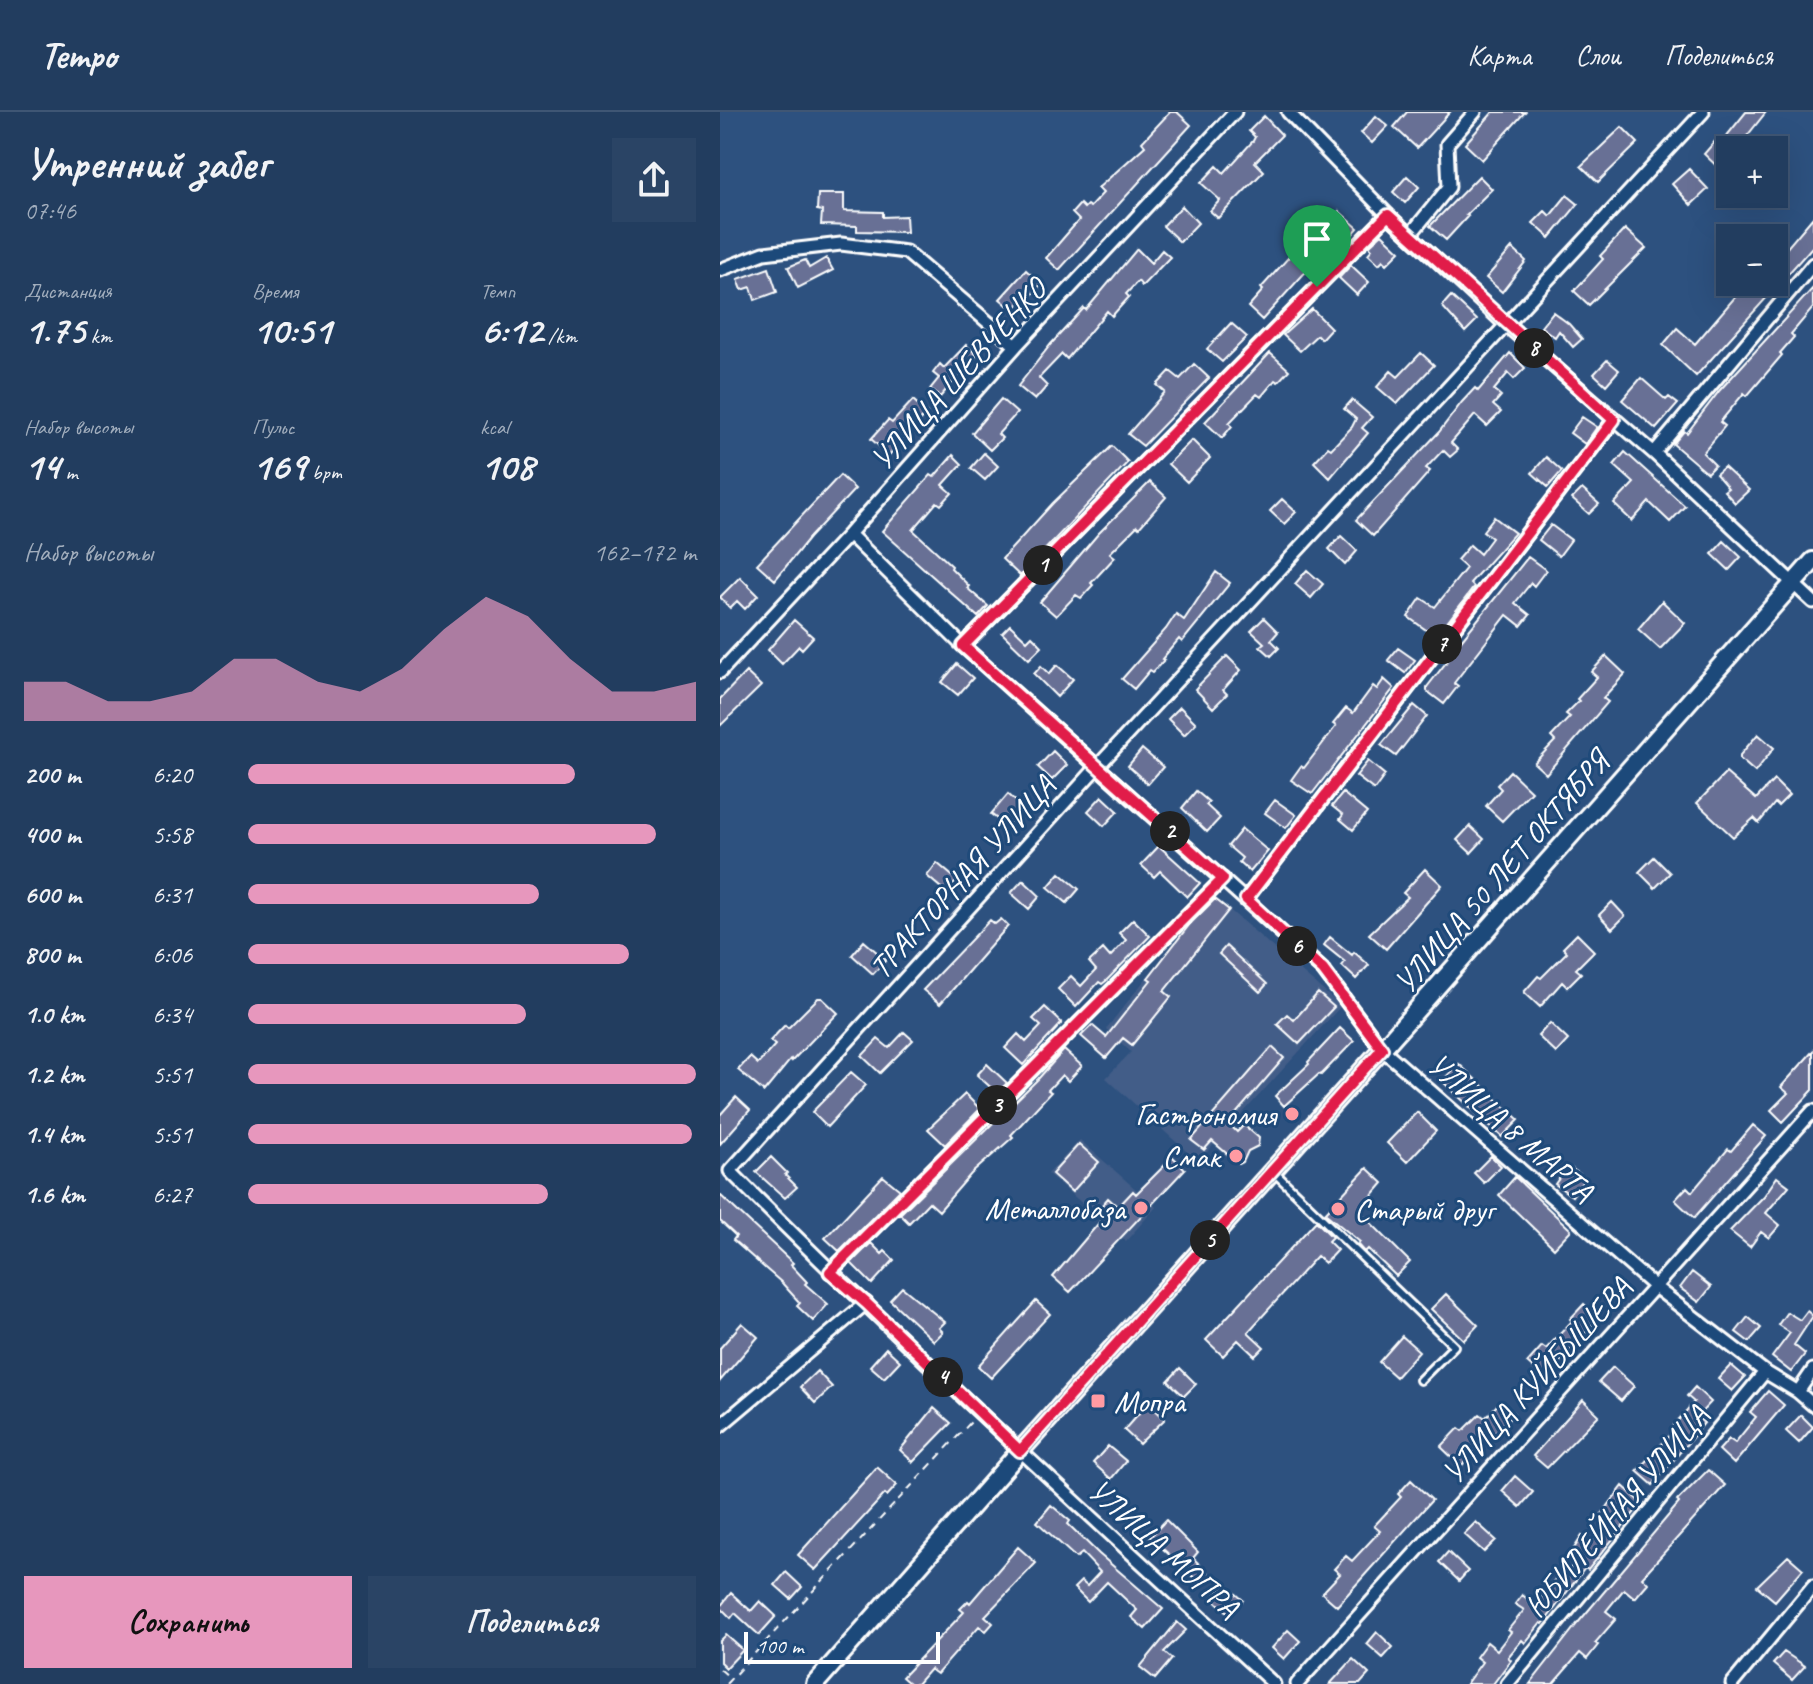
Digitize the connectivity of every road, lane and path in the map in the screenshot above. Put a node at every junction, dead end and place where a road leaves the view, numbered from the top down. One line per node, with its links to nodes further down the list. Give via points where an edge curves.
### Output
1 (1235, 112): 10 (street, УЛИЦА ШЕВЧЕНКО)
2 (1288, 112): 5 (street)
3 (1475, 112): 6 (street, via 1447,144 1449,187)
4 (1703, 112): 9 (street, ТРАКТОРНАЯ УЛИЦА)
5 (1388, 215): 6 (street); 17 (street)
6 (1410, 235): 9 (street)
7 (1813, 264): 12 (street)
8 (720, 270): 10 (street, via 764,253 841,244 906,252)
9 (1505, 324): 11 (street); 19 (street, ТРАКТОРНАЯ УЛИЦА)
10 (1016, 346): 13 (street, УЛИЦА ШЕВЧЕНКО)
11 (1614, 420): 12 (street); 21 (street)
12 (1654, 453): 15 (street)
13 (849, 534): 17 (street, УЛИЦА 8 МАРТА); 18 (street, УЛИЦА ШЕВЧЕНКО)
14 (1813, 561): 15 (main road, УЛИЦА 50 ЛЕТ ОКТЯБРЯ)
15 (1792, 584): 16 (street); 22 (main road, УЛИЦА 50 ЛЕТ ОКТЯБРЯ)
16 (1813, 602)
17 (963, 646): 19 (street, УЛИЦА 8 МАРТА)
18 (720, 672)
19 (1098, 766): 20 (street, УЛИЦА 8 МАРТА); 25 (street, ТРАКТОРНАЯ УЛИЦА)
20 (1223, 879): 21 (street, УЛИЦА 8 МАРТА); 26 (street)
21 (1246, 899): 22 (street, УЛИЦА 8 МАРТА, via 1323,970)
22 (1382, 1049): 24 (main road, УЛИЦА 50 ЛЕТ ОКТЯБРЯ); 27 (street, УЛИЦА 8 МАРТА)
23 (1813, 1111): 27 (street, УЛИЦА КУЙБЫШЕВА)
24 (1272, 1170): 31 (lane, via 1454,1346); 36 (main road, УЛИЦА 50 ЛЕТ ОКТЯБРЯ)
25 (725, 1174): 26 (street, ТРАКТОРНАЯ УЛИЦА)
26 (830, 1272): 28 (street, ТРАКТОРНАЯ УЛИЦА)
27 (1655, 1287): 30 (street, УЛИЦА 8 МАРТА); 43 (street, УЛИЦА КУЙБЫШЕВА)
28 (866, 1303): 35 (street); 36 (street, ТРАКТОРНАЯ УЛИЦА)
29 (1813, 1370): 32 (street)
30 (1765, 1372): 32 (street, УЛИЦА 8 МАРТА); 44 (street, ЮБИЛЕЙНАЯ УЛИЦА)
31 (1420, 1380)
32 (1798, 1392): 33 (street, УЛИЦА 8 МАРТА)
33 (1813, 1405)
34 (971, 1422): 39 (path)
35 (720, 1426)
36 (1020, 1451): 41 (main road, УЛИЦА 50 ЛЕТ ОКТЯБРЯ); 42 (street, УЛИЦА МОПРА)
37 (1813, 1586): 45 (street)
38 (720, 1669): 39 (path)
39 (731, 1679): 40 (path)
40 (726, 1684)
41 (815, 1684)
42 (1274, 1684)
43 (1297, 1684)
44 (1507, 1684)
45 (1732, 1684)

